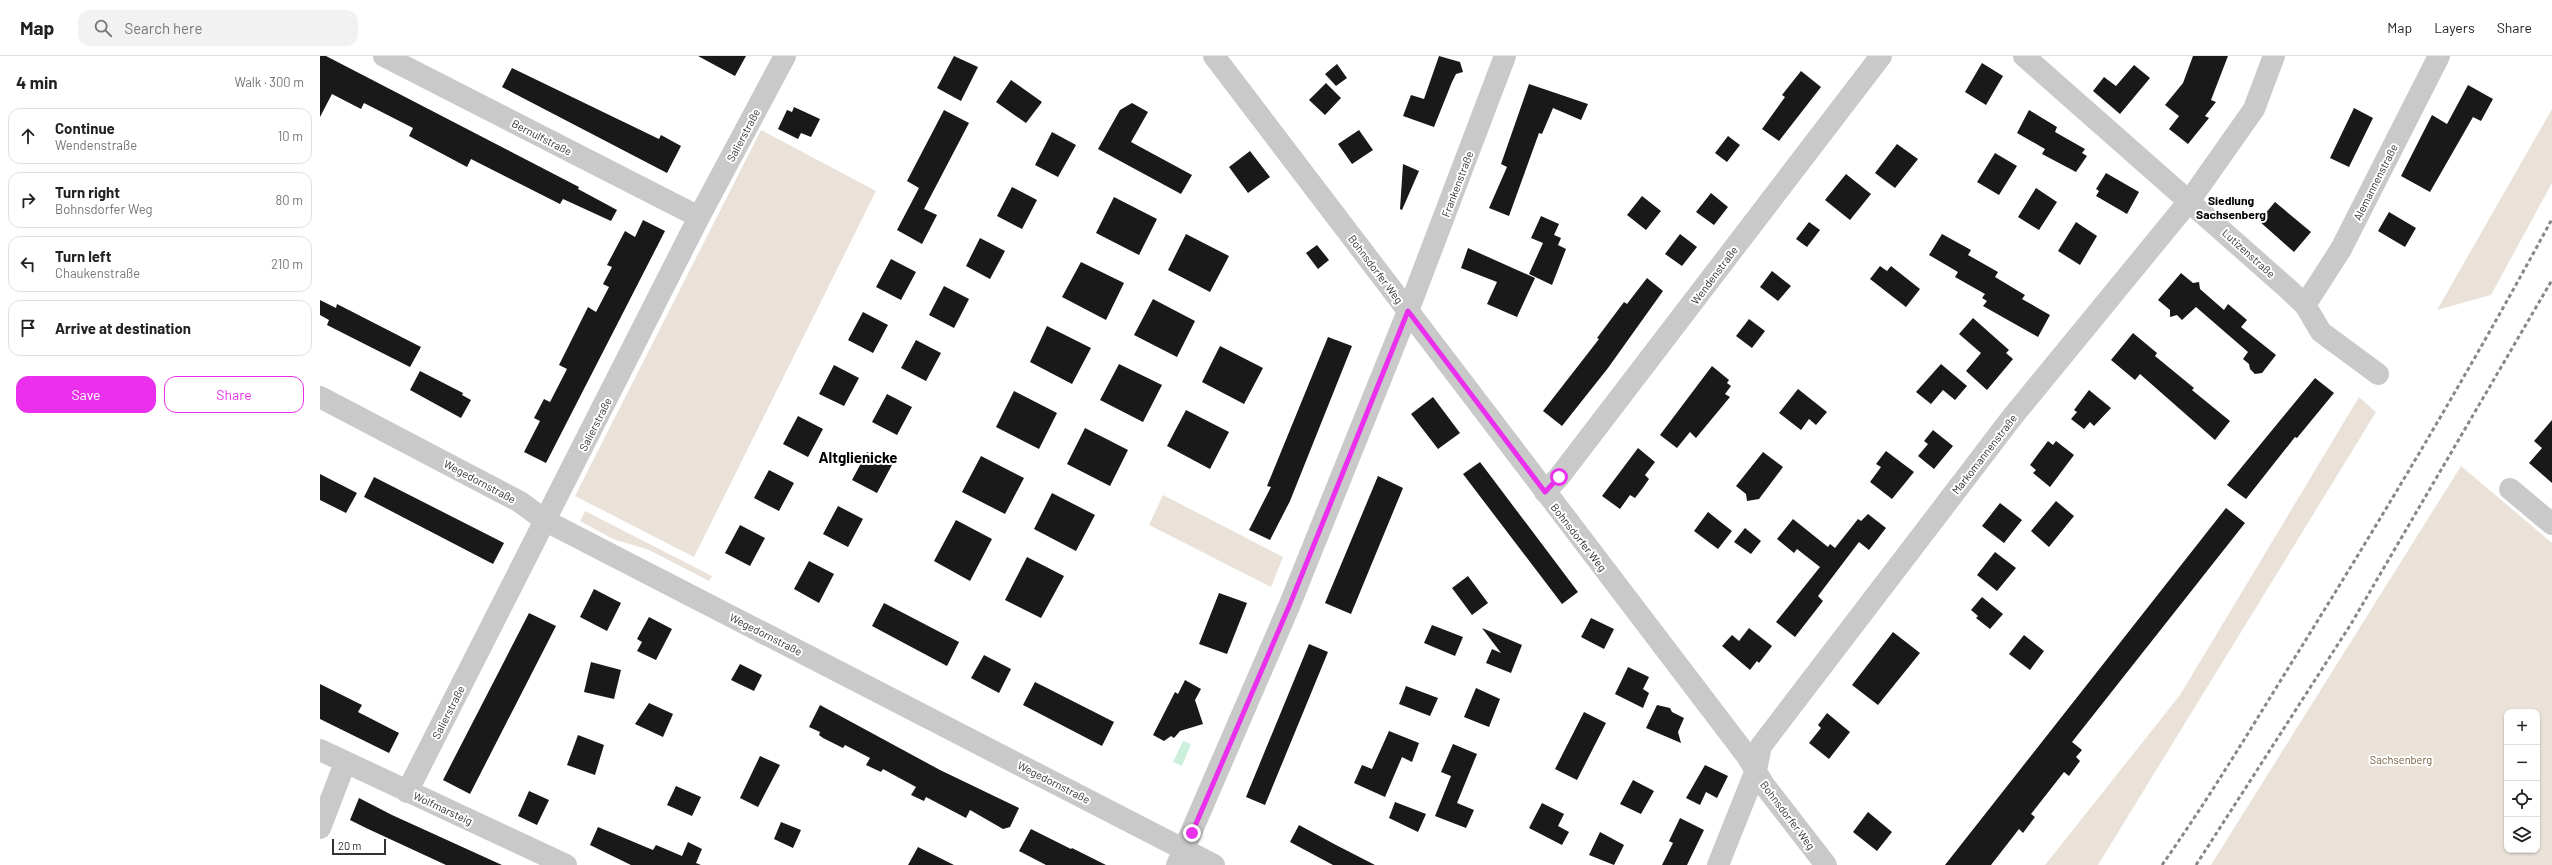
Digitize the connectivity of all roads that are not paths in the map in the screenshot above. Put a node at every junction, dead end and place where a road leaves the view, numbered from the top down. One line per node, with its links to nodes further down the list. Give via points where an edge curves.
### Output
1 (785, 56): 10 (street, Salierstraße)
2 (1214, 56): 12 (street, Bohnsdorfer Weg)
3 (1505, 56): 12 (street, Frankenstraße)
4 (1881, 56): 16 (street, Wendenstraße)
5 (2024, 56): 9 (street, Lutizenstraße)
6 (2274, 56): 9 (street, Markomannenstraße, via 2254,109)
7 (2438, 56): 11 (street, Alemannenstraße, via 2341,249)
8 (395, 58): 10 (street, Bernulfstraße)
9 (2190, 200): 11 (street, Lutizenstraße); 21 (street, Markomannenstraße, via 2013,416 1801,693 1761,746)
10 (699, 217): 17 (street, Salierstraße)
11 (2305, 304): 13 (street, Lutizenstraße, via 2321,332)
12 (1408, 311): 16 (street, Bohnsdorfer Weg); 24 (street, Frankenstraße, via 1290,604 1197,823)
13 (2378, 374)
14 (320, 397): 17 (street, Wegedornstraße, via 520,502)
15 (2510, 489): 18 (street)
16 (1545, 492): 21 (street, Bohnsdorfer Weg)
17 (546, 520): 22 (street, Salierstraße); 24 (street, Wegedornstraße)
18 (2552, 524)
19 (320, 750): 20 (street, Wolfmarsteig)
20 (345, 763): 22 (street, Wolfmarsteig); 23 (street)
21 (1756, 770): 27 (street, Markomannenstraße); 28 (street, Bohnsdorfer Weg, via 1764,785)
22 (407, 792): 25 (street, Wolfmarsteig)
23 (320, 828)
24 (1180, 857): 26 (street, Wegedornstraße)
25 (566, 865)
26 (1214, 865)
27 (1718, 865)
28 (1826, 865)

